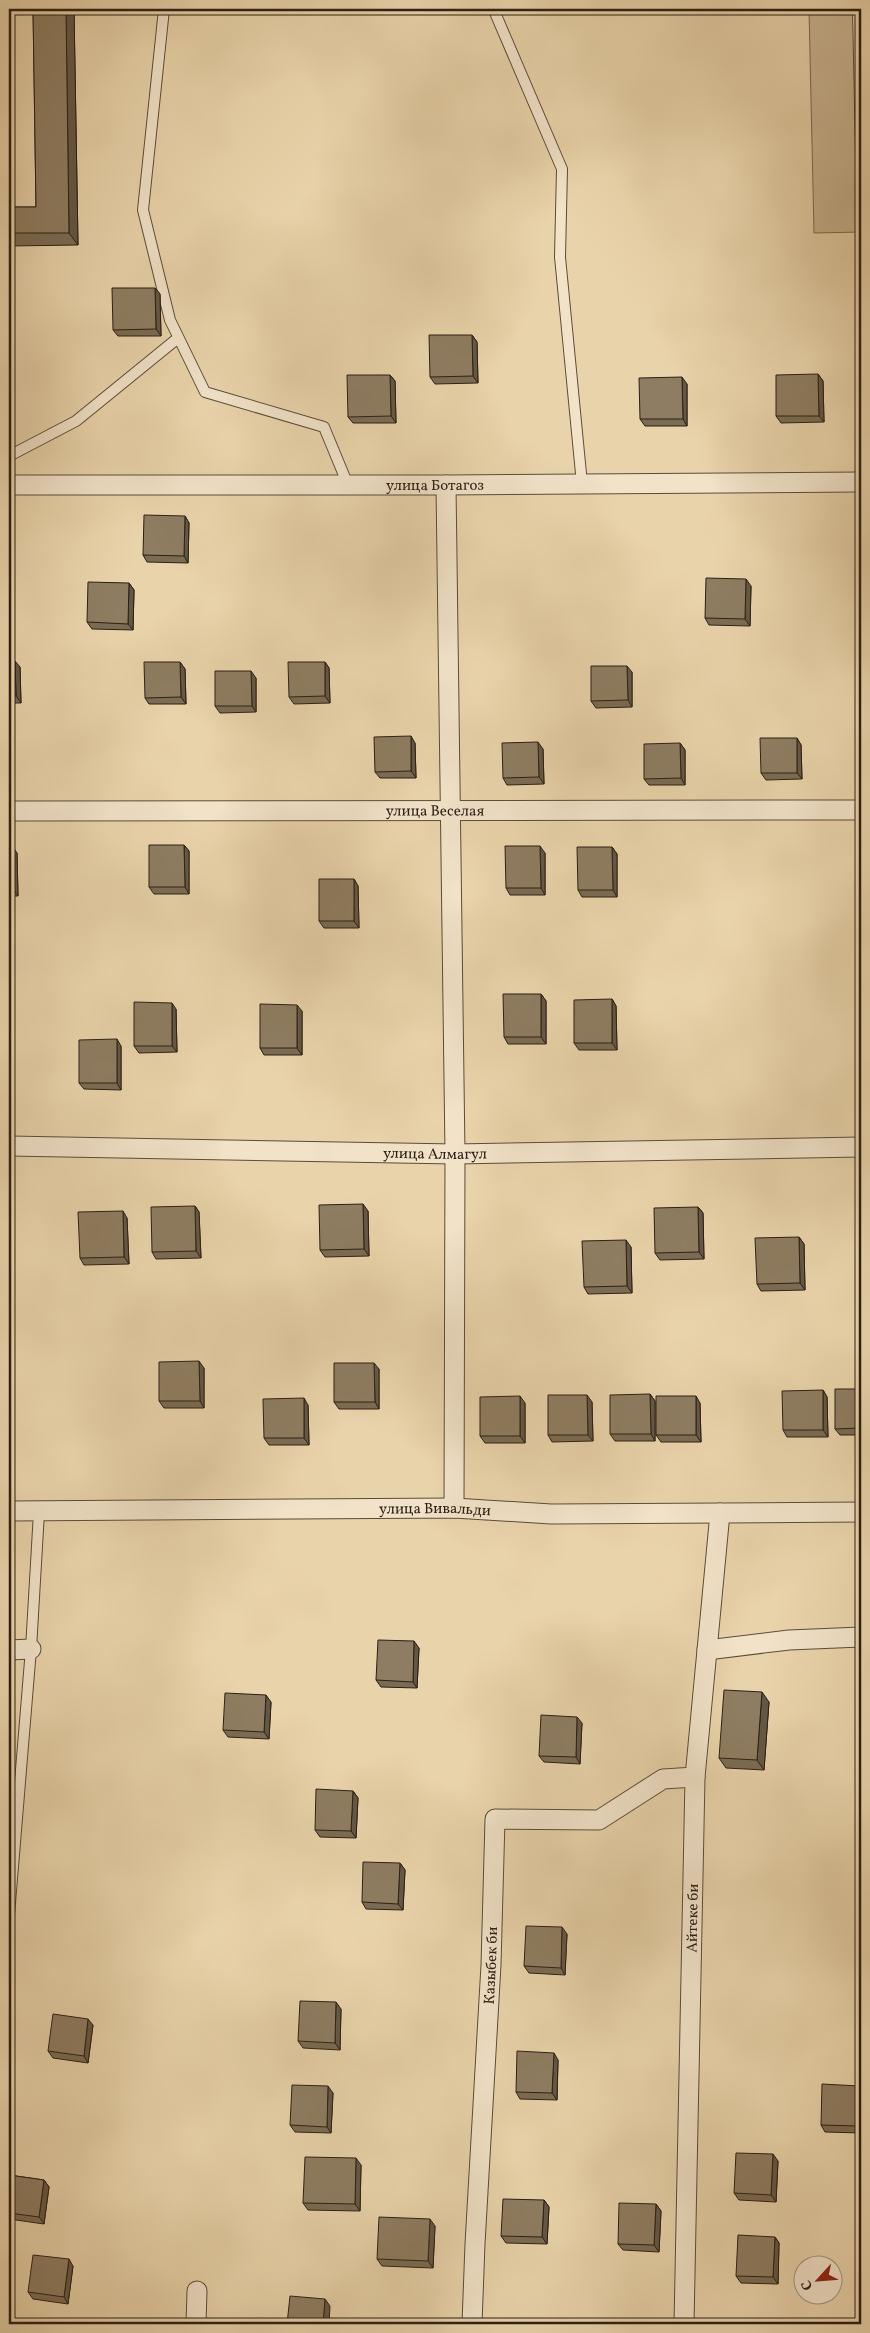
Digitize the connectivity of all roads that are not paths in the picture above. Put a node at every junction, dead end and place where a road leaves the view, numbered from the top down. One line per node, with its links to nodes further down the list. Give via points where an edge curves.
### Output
1 (164, 9): 5 (lane, via 143,210 170,320)
2 (495, 9): 8 (lane, via 562,169 560,257)
3 (858, 9): 4 (lane)
4 (861, 154)
5 (178, 338): 6 (lane, via 76,421); 10 (lane, via 205,392 324,427)
6 (9, 456)
7 (861, 482): 8 (street, улица Ботагоз)
8 (582, 484): 11 (street, улица Ботагоз)
9 (9, 485): 10 (street, улица Ботагоз)
10 (348, 485): 11 (street, улица Ботагоз)
11 (446, 485): 14 (street)
12 (861, 810): 14 (street, улица Веселая)
13 (9, 811): 14 (street, улица Веселая)
14 (451, 812): 17 (street)
15 (9, 1146): 17 (street, улица Алмагул)
16 (861, 1147): 17 (street, улица Алмагул)
17 (455, 1154): 18 (street)
18 (454, 1508): 20 (street, улица Вивальди); 22 (street, улица Вивальди, via 551,1514)
19 (9, 1511): 20 (street, улица Вивальди)
20 (39, 1512): 24 (lane)
21 (861, 1512): 22 (street, улица Вивальди)
22 (720, 1513): 26 (street, Айтеке би)
23 (861, 1637): 26 (street, via 789,1640)
24 (31, 1649): 25 (street); 28 (lane)
25 (9, 1650)
26 (707, 1650): 27 (street, Айтеке би)
27 (695, 1777): 31 (street, Казыбек би, via 663,1779 599,1820 495,1819 491,1964); 32 (street, Айтеке би)
28 (9, 1915)
29 (197, 2291): 30 (street)
30 (196, 2324)
31 (472, 2324)
32 (684, 2324)

